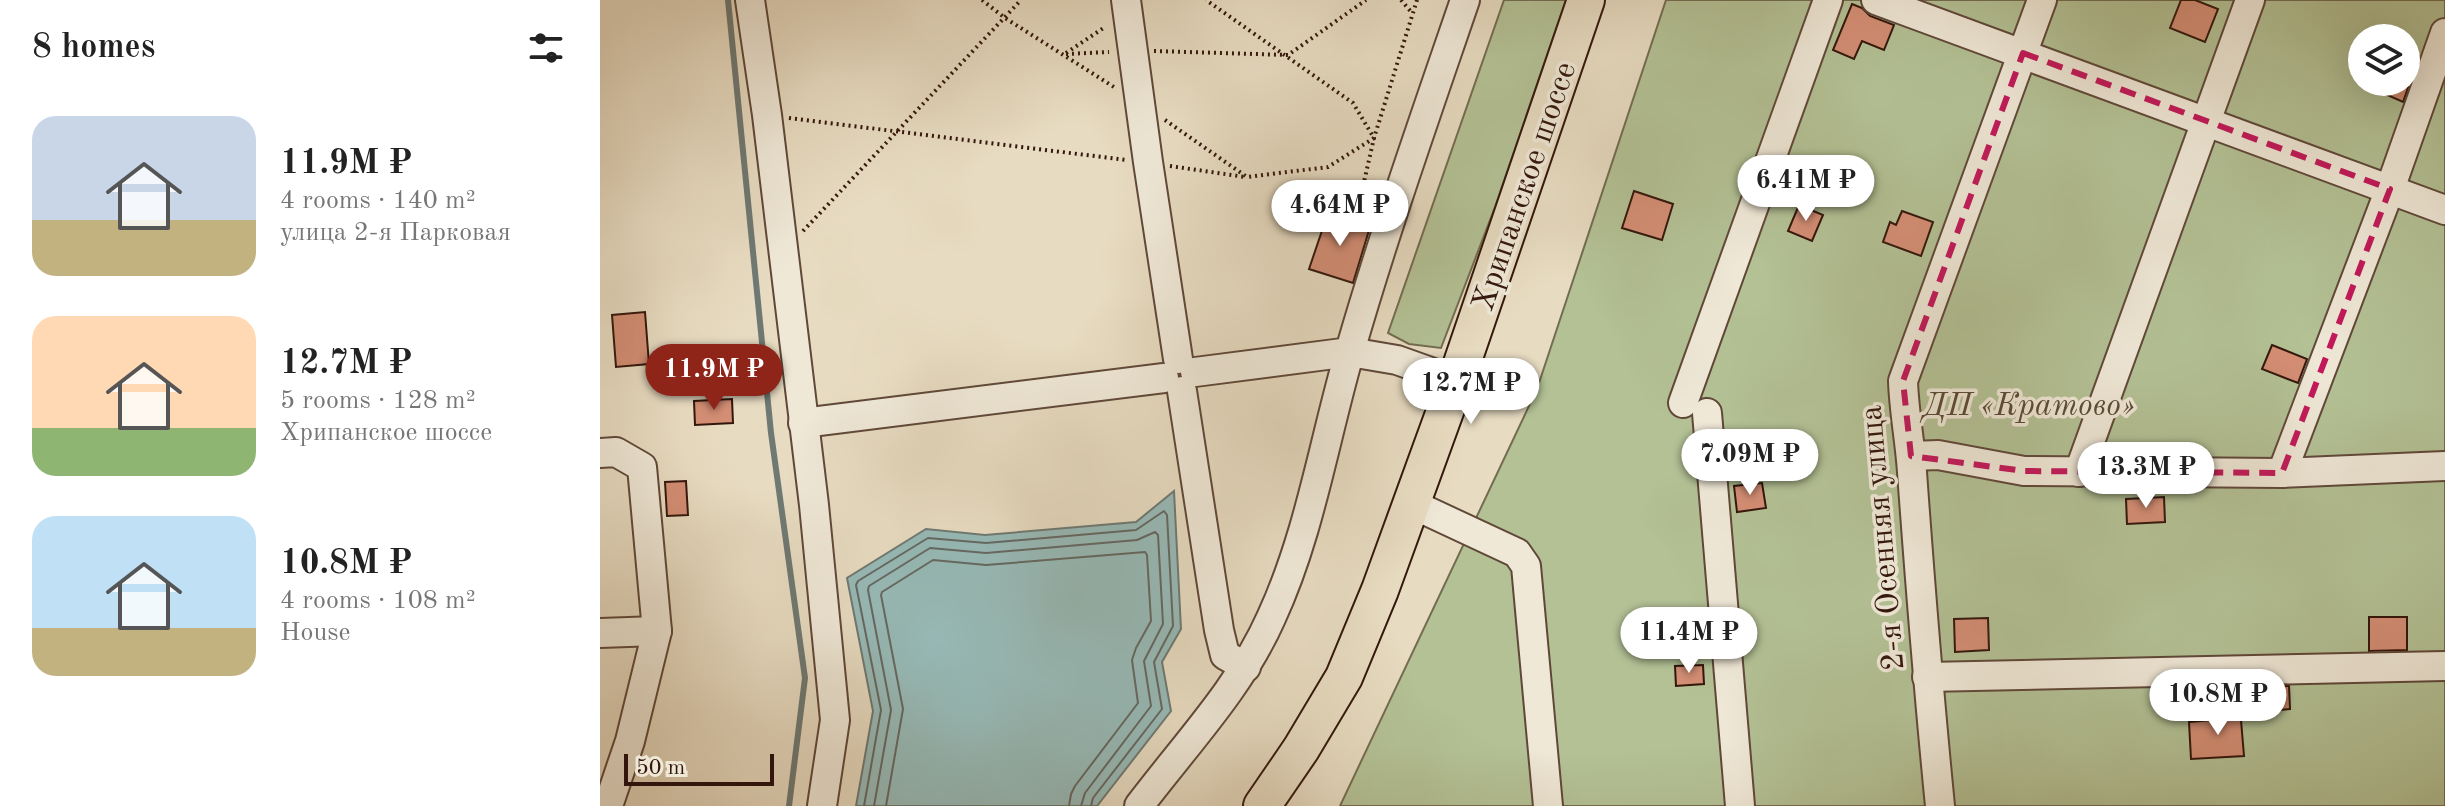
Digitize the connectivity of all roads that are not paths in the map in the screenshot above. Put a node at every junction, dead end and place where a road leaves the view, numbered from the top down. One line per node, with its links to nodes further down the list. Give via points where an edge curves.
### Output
1 (750, 0): 17 (street)
2 (1126, 0): 15 (street)
3 (1465, 0): 14 (street)
4 (1586, 0): 16 (main road, Хрипанское шоссе)
5 (1828, 0): 34 (street, via 1695,408)
6 (1876, 0): 10 (street)
7 (2042, 0): 10 (street, 2-я Осенняя улица)
8 (2250, 0): 11 (street)
9 (2445, 33): 12 (street)
10 (2023, 53): 11 (street); 19 (street, 2-я Осенняя улица, via 1903,381)
11 (2208, 121): 12 (street); 21 (street)
12 (2390, 189): 13 (street); 22 (street)
13 (2445, 210)
14 (1350, 352): 15 (street); 16 (street, via 1397,360); 27 (street, via 1300,542 1272,617)
15 (1180, 375): 17 (street); 27 (street, via 1219,630 1225,655)
16 (1456, 381): 23 (main road, Хрипанское шоссе)
17 (803, 423): 30 (street, via 835,720)
18 (600, 453): 24 (street, via 616,452 642,467)
19 (1911, 456): 21 (street, via 1938,455 2024,471); 28 (street, 2-я Осенняя улица)
20 (2445, 466): 22 (street)
21 (2079, 472): 22 (street)
22 (2282, 473)
23 (1412, 504): 32 (main road, Хрипанское шоссе, via 1344,677); 33 (street, via 1517,553 1526,566)
24 (657, 631): 25 (street); 29 (street)
25 (600, 633)
26 (2445, 666): 28 (street)
27 (1246, 667): 31 (street)
28 (1927, 677): 35 (street, 2-я Осенняя улица)
29 (608, 806)
30 (822, 806)
31 (1139, 806)
32 (1262, 806)
33 (1548, 806)
34 (1740, 806)
35 (1940, 806)

